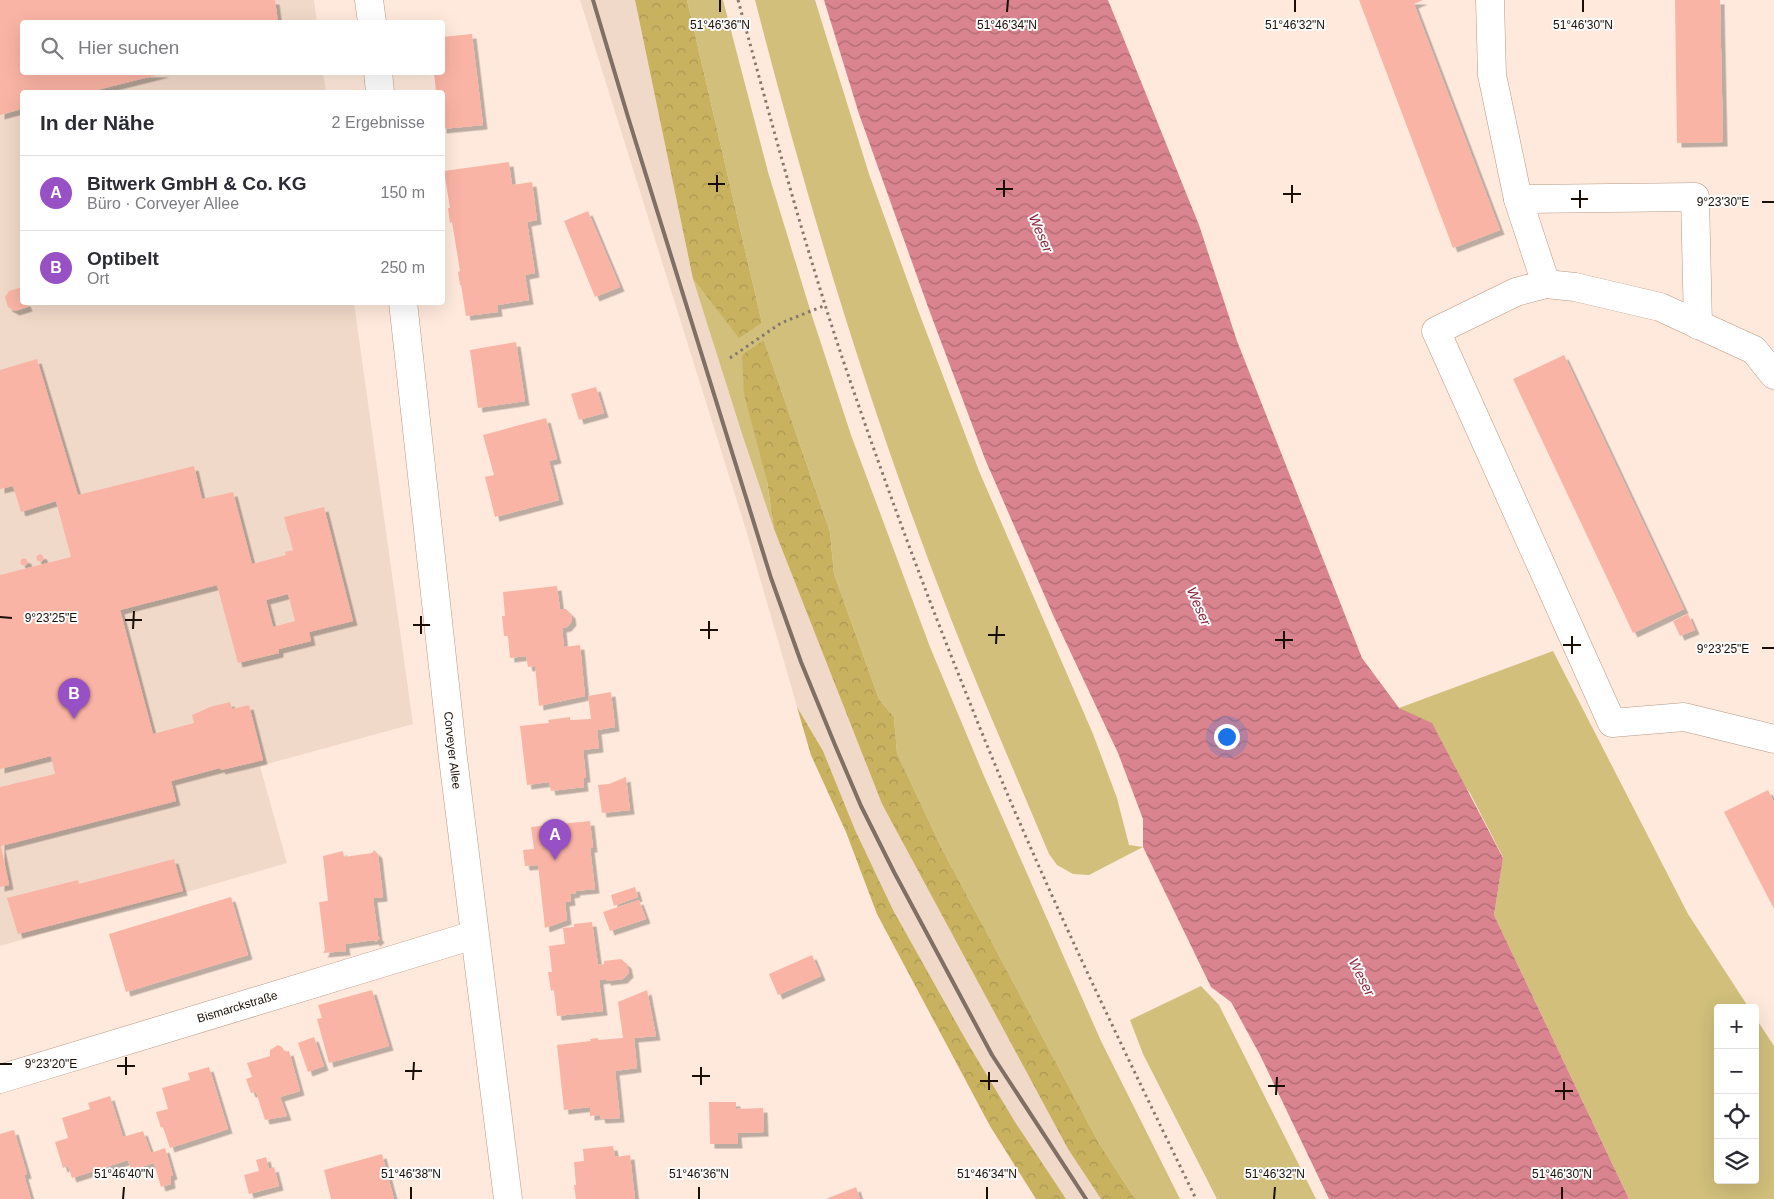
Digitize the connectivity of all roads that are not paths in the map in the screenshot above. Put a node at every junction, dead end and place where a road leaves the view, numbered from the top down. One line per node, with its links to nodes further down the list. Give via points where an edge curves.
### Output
1 (369, 0): 3 (street)
2 (1490, 0): 6 (street, via 1492,75)
3 (372, 20)
4 (378, 75): 5 (street)
5 (380, 90)
6 (1518, 199): 7 (street); 9 (street, via 1695,197)
7 (1546, 284): 9 (street, via 1575,287 1660,307); 11 (street, via 1516,292 1436,332 1612,723 1684,717)
8 (403, 305): 12 (street, Corveyer Allee)
9 (1698, 325): 10 (street, via 1754,350)
10 (1774, 375)
11 (1774, 739)
12 (474, 935): 13 (street, Bismarckstraße); 14 (street, Corveyer Allee)
13 (0, 1079)
14 (508, 1199)

